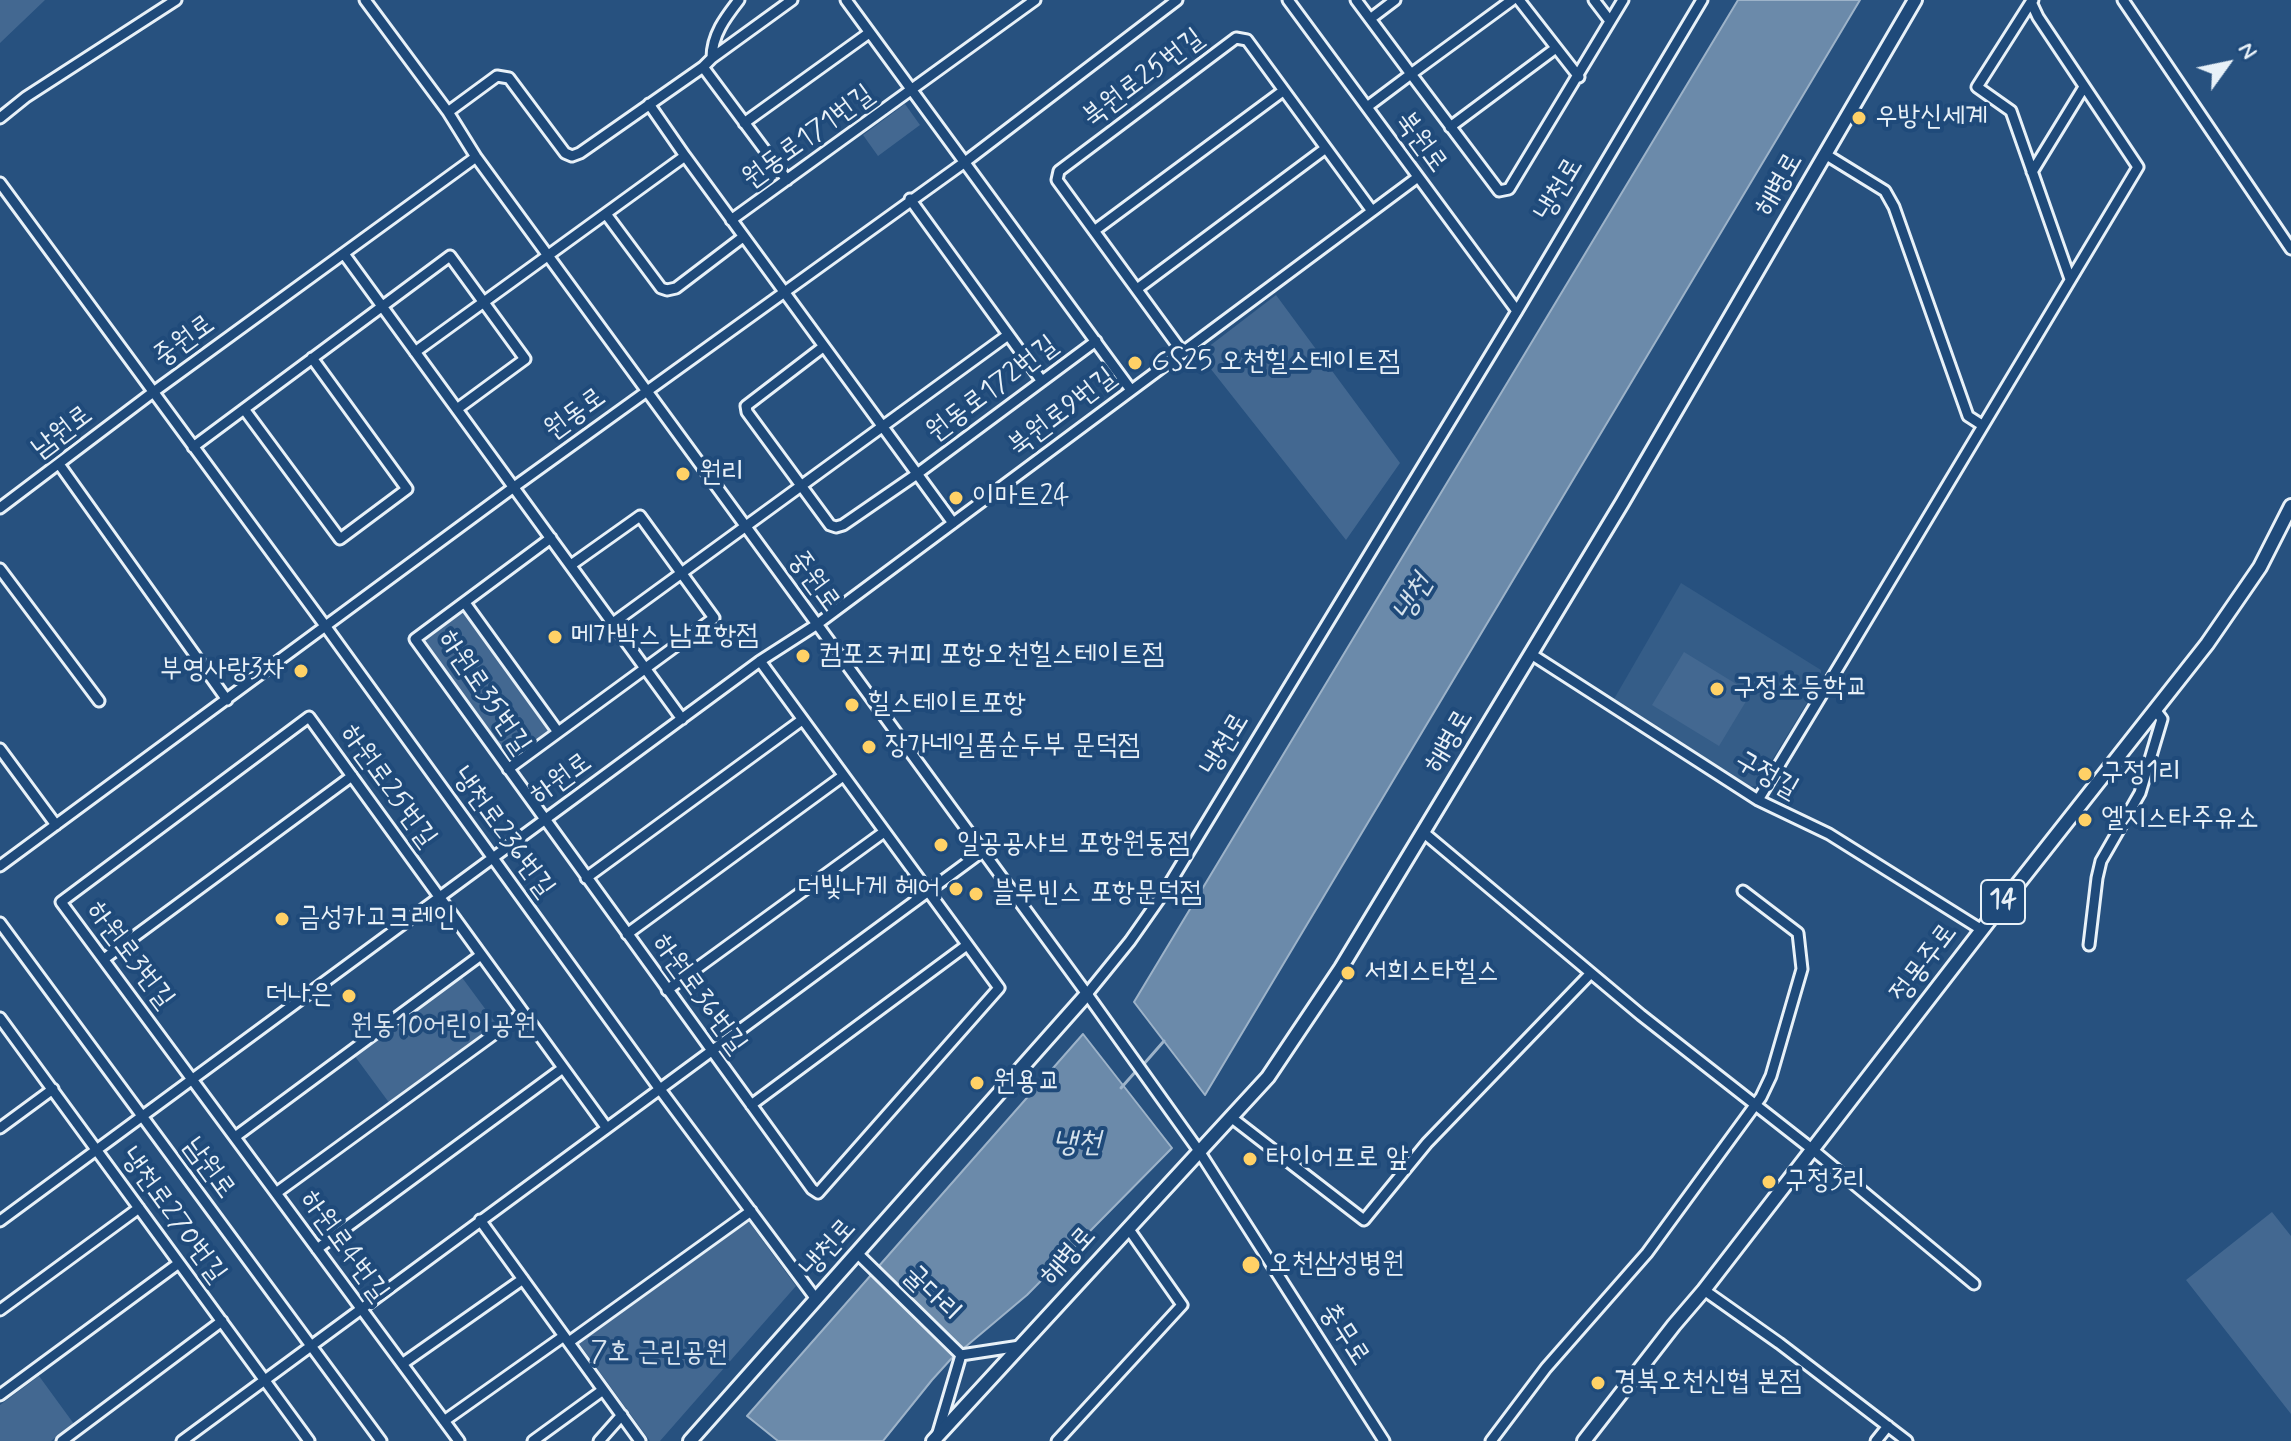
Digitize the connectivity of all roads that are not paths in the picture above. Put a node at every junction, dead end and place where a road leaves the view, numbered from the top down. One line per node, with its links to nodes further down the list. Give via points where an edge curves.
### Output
1 (176, 0): 33 (street)
2 (365, 0): 32 (street, 중원로)
3 (739, 0): 23 (street, via 722,22)
4 (792, 0): 23 (street)
5 (846, 0): 21 (street, 원동로171번길)
6 (1035, 0): 28 (street, 원동로171번길)
7 (1177, 0): 40 (street, 원동로)
8 (1288, 0): 31 (street, 북원로)
9 (1356, 0): 19 (street)
10 (1395, 0): 19 (street)
11 (1512, 0): 25 (street)
12 (1519, 0): 22 (street)
13 (1594, 0): 20 (street)
14 (1623, 0): 20 (street)
15 (1702, 0): 59 (street, 냉천로)
16 (1915, 0): 37 (main road, 해병로)
17 (2123, 0): 51 (street)
18 (2032, 1): 27 (street); 41 (street, via 1977,87 2011,111)
19 (1370, 19): 25 (street)
20 (1610, 21): 26 (street)
21 (869, 33): 28 (street, 원동로171번길); 34 (street, 원동로171번길)
22 (1556, 48): 26 (street); 35 (street)
23 (712, 58): 24 (street)
24 (703, 67): 30 (street); 34 (street)
25 (1411, 74): 31 (street); 35 (street)
26 (1579, 77): 35 (street, via 1509,189 1499,191)
27 (2084, 87): 41 (street); 54 (street, via 2138,167)
28 (912, 91): 40 (street, 원동로171번길); 43 (street, 원동로171번길)
29 (1283, 91): 36 (street, 북원로25번길); 49 (street); 49 (street, 북원로25번길, via 1247,40 1236,38 1059,171 1057,180)
30 (649, 104): 32 (street, via 572,156 503,75); 38 (street)
31 (1367, 107): 42 (street, 북원로)
32 (448, 112): 39 (street, 중원로)
33 (0, 118)
34 (744, 123): 43 (street)
35 (1450, 127)
36 (1326, 148): 46 (street, 북원로25번길); 55 (street)
37 (1825, 154): 72 (street, via 1885,191 1968,416); 91 (main road, 해병로)
38 (685, 156): 47 (street); 48 (street)
39 (476, 157): 52 (street, 중원로); 53 (street, 중원로)
40 (965, 162): 45 (street, 원동로); 61 (street, 원동로172번길)
41 (2032, 172): 54 (street)
42 (1418, 177): 46 (street, 북원로9번길); 59 (street, 북원로)
43 (787, 180): 48 (street, 원동로171번길)
44 (0, 183): 69 (street, 냉천로236번길)
45 (910, 199): 56 (street, 원동로); 60 (street)
46 (1372, 211): 64 (street, 북원로9번길)
47 (606, 214): 50 (street, via 667,290); 53 (street)
48 (731, 220): 50 (street)
49 (1094, 231): 55 (street)
50 (743, 237): 56 (street)
51 (2291, 249)
52 (344, 254): 58 (street); 69 (street, 중원로)
53 (548, 255): 57 (street); 68 (street, 중원로)
54 (2070, 279): 72 (street)
55 (1137, 289): 64 (street)
56 (784, 294): 62 (street); 68 (street, 원동로)
57 (484, 302): 58 (street, via 450,256); 63 (street); 71 (street, via 525,359)
58 (382, 306): 63 (street); 65 (street)
59 (1517, 311): 126 (street, 냉천로, via 1154,908)
60 (1008, 335): 66 (street); 73 (street)
61 (1096, 341): 66 (street, 원동로172번길); 67 (street, 원동로172번길)
62 (823, 347): 73 (street); 78 (street, via 746,406)
63 (415, 352): 71 (street)
64 (1183, 353): 67 (street, 북원로9번길)
65 (312, 358): 70 (street); 70 (street, via 407,489 340,539)
66 (1041, 380): 76 (street, 원동로172번길)
67 (1131, 390): 81 (street, 북원로9번길)
68 (647, 391): 77 (street, 원동로); 82 (street, 중원로)
69 (152, 393): 74 (street, 냉천로236번길); 75 (street, 남원로)
70 (244, 409): 74 (street)
71 (457, 409): 77 (street)
72 (1982, 425): 104 (street)
73 (883, 428): 76 (street); 78 (street)
74 (193, 447): 90 (street, 냉천로236번길)
75 (59, 464): 80 (street, 남원로); 94 (street)
76 (917, 474): 78 (street, 원동로172번길, via 836,527); 81 (street)
77 (514, 487): 83 (street); 90 (street, 원동로)
78 (802, 487): 82 (street)
79 (2291, 506): 96 (main road, 정몽주로 / 14, via 2260,567)
80 (0, 508)
81 (953, 523): 89 (street, 북원로9번길)
82 (746, 528): 86 (street); 89 (street, 중원로)
83 (551, 538): 84 (street); 87 (street)
84 (571, 565): 86 (street, via 640,516); 88 (street)
85 (0, 569): 95 (street)
86 (682, 574): 88 (street); 93 (street, via 714,618)
87 (465, 603): 99 (street); 101 (street, 하원로35번길, via 415,639)
88 (613, 623): 93 (street)
89 (816, 625): 92 (street, 하원로); 110 (street, 중원로)
90 (326, 627): 94 (street, 원동로); 111 (street, 냉천로236번길)
91 (1531, 654): 104 (street, 구정길); 109 (main road, 해병로)
92 (760, 661): 97 (street, 하원로); 98 (street)
93 (646, 668): 97 (street); 99 (street)
94 (227, 700): 107 (street, 원동로)
95 (99, 701)
96 (2156, 711): 118 (main road, 정몽주로 / 14); 121 (street, via 2162,719 2140,793 2101,861)
97 (682, 719): 106 (street, 하원로)
98 (802, 720): 103 (street); 113 (street)
99 (558, 732): 101 (street)
100 (0, 749): 107 (street)
101 (508, 769): 106 (street, 하원로35번길)
102 (352, 776): 105 (street, 하원로25번길, via 309,717); 116 (street, 하원로25번길); 123 (street)
103 (843, 776): 108 (street); 119 (street)
104 (1758, 800): 118 (street, 구정길, via 1829,834)
105 (180, 813): 123 (street, 하원로3번길, via 61,902)
106 (544, 820): 111 (street, 하원로); 113 (street, 하원로36번길)
107 (56, 825): 112 (street, 원동로)
108 (884, 832): 115 (street); 125 (street)
109 (1423, 832): 124 (street); 139 (main road, 해병로, via 1341,968 1276,1065)
110 (983, 851): 115 (street); 126 (street, 중원로)
111 (493, 858): 116 (street, 하원로); 134 (street, 냉천로236번길)
112 (0, 866)
113 (586, 878): 119 (street, 하원로36번길)
114 (1743, 891): 137 (street, via 1798,933 1802,969 1771,1076)
115 (927, 892): 120 (street); 131 (street)
116 (439, 897): 122 (street, 하원로25번길); 133 (street, 하원로)
117 (0, 923): 138 (street, 남원로)
118 (1982, 930): 145 (main road, 정몽주로 / 14)
119 (627, 934): 125 (street, 하원로36번길)
120 (967, 945): 136 (street); 136 (street, 하원로36번길, via 999,988 818,1193)
121 (2089, 945)
122 (481, 955): 127 (street, 하원로25번길); 143 (street)
123 (104, 959): 133 (street, 하원로3번길)
124 (1591, 973): 137 (street); 139 (street, via 1427,1143 1364,1220)
125 (667, 990): 131 (street, 하원로36번길)
126 (1087, 994): 142 (street, 중원로); 154 (main road, 냉천로)
127 (523, 1013): 132 (street, 하원로25번길); 147 (street)
128 (0, 1018): 129 (street, 냉천로270번길)
129 (9, 1030): 130 (street); 135 (street, 냉천로270번길)
130 (0, 1037)
131 (711, 1050): 134 (street); 136 (street, 하원로36번길)
132 (563, 1068): 140 (street, 하원로25번길); 153 (street)
133 (192, 1078): 138 (street, 하원로); 143 (street, 하원로4번길)
134 (659, 1088): 140 (street); 149 (street, 냉천로236번길)
135 (53, 1089): 141 (street); 144 (street, 냉천로270번길)
136 (751, 1105)
137 (1755, 1105): 145 (street); 186 (street, via 1647,1253 1546,1368)
138 (141, 1115): 144 (street, 하원로); 164 (street, 남원로)
139 (1232, 1118): 146 (main road, 해병로)
140 (606, 1127): 150 (street)
141 (0, 1128)
142 (1185, 1132): 146 (street, 충무로)
143 (235, 1137): 147 (street, 하원로4번길)
144 (96, 1149): 148 (street, 냉천로270번길); 151 (street, 하원로)
145 (1813, 1150): 157 (street); 158 (main road, 정몽주로 / 14)
146 (1199, 1151): 152 (main road, 해병로); 185 (street, 충무로)
147 (276, 1193): 153 (street, 하원로4번길)
148 (139, 1208): 155 (street, 냉천로270번길); 161 (street)
149 (751, 1211): 159 (street, 냉천로236번길); 163 (street)
150 (480, 1220): 156 (street); 160 (street)
151 (0, 1221)
152 (1128, 1228): 165 (main road, 해병로); 184 (street, via 1182,1305)
153 (317, 1249): 160 (street, 하원로4번길)
154 (857, 1253): 159 (main road, 냉천로); 166 (street, 굴다리)
155 (179, 1263): 162 (street, 냉천로270번길); 170 (street)
156 (523, 1279): 163 (street); 167 (street)
157 (1974, 1284)
158 (1704, 1290): 173 (street); 187 (main road, 정몽주로 / 14)
159 (816, 1299): 183 (main road, 냉천로)
160 (360, 1308): 164 (street); 167 (street, 하원로4번길)
161 (0, 1310)
162 (222, 1321): 168 (street, 냉천로270번길); 176 (street)
163 (566, 1339): 169 (street); 172 (street)
164 (310, 1345): 168 (street); 178 (street, 남원로)
165 (1020, 1346): 166 (street); 175 (main road, 해병로)
166 (960, 1354): 175 (street)
167 (402, 1364): 172 (street, 하원로4번길)
168 (264, 1380): 174 (street, 냉천로270번길); 177 (street)
169 (603, 1390): 171 (street); 180 (street)
170 (0, 1395)
171 (622, 1415): 181 (street); 182 (street)
172 (444, 1421): 179 (street, 하원로4번길)
173 (1888, 1426): 188 (street); 189 (street)
174 (303, 1439)
175 (935, 1439)
176 (62, 1441)
177 (182, 1441)
178 (381, 1441)
179 (459, 1441)
180 (533, 1441)
181 (599, 1441)
182 (640, 1441)
183 (690, 1441)
184 (1057, 1441)
185 (1384, 1441)
186 (1491, 1441)
187 (1584, 1441)
188 (1876, 1441)
189 (1907, 1441)

